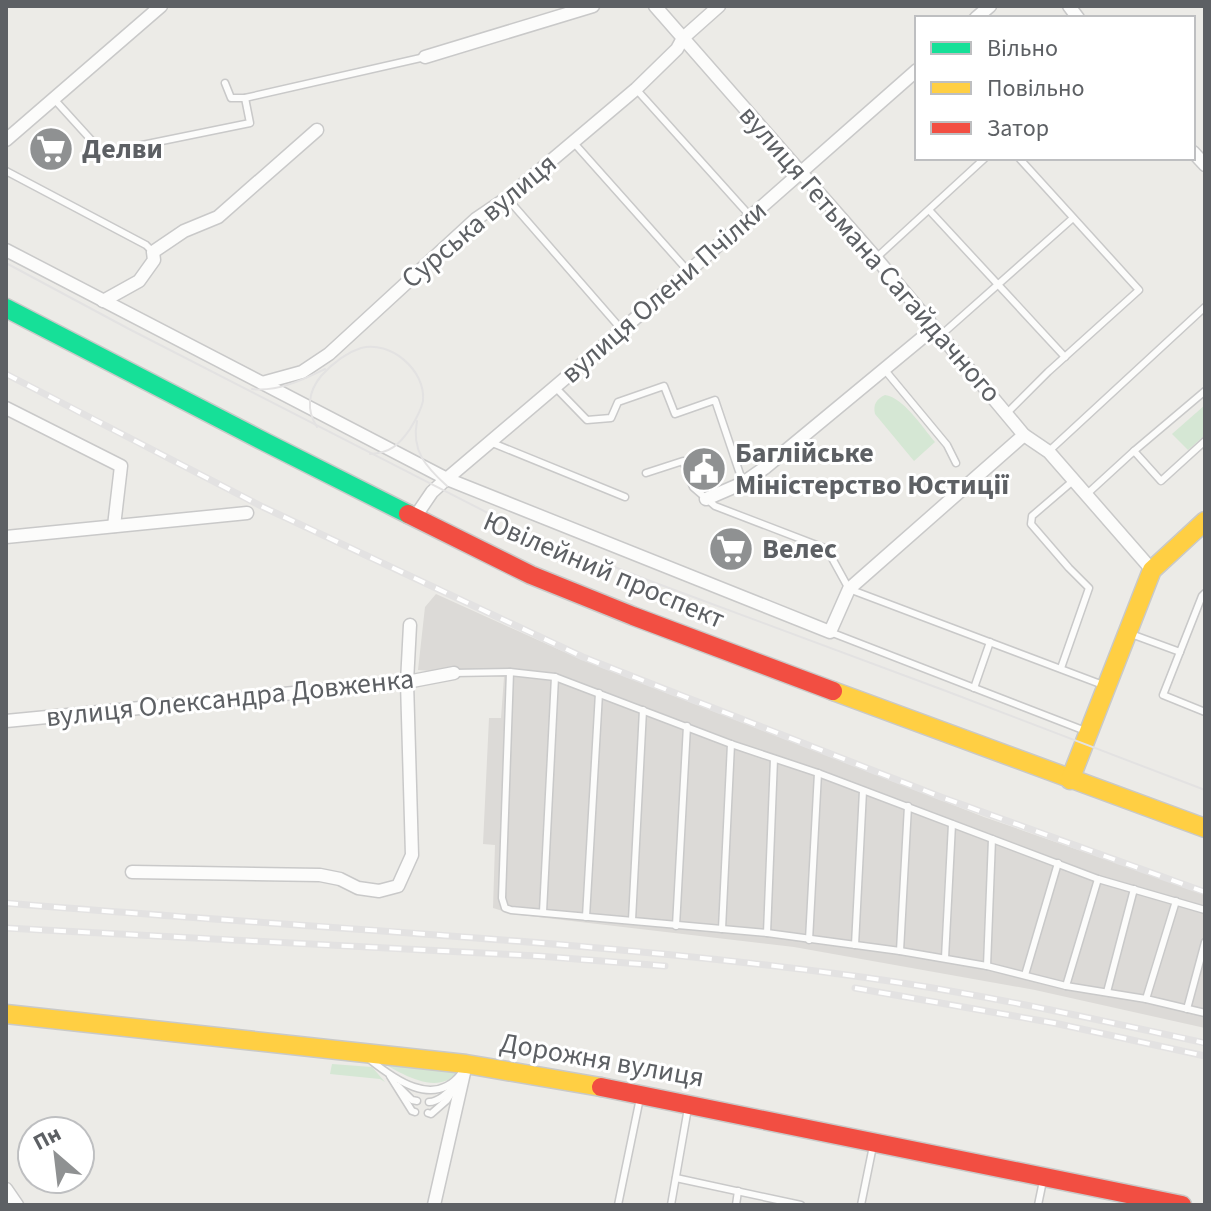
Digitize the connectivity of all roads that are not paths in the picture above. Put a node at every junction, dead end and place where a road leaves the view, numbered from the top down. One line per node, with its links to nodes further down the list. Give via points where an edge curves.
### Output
1 (161, 6): 11 (street)
2 (593, 6): 6 (street)
3 (655, 6): 5 (street, вулиця Гетьмана Сагайдачного)
4 (719, 6): 5 (street, Сурська вулиця)
5 (683, 38): 9 (street, Сурська вулиця); 18 (street, вулиця Гетьмана Сагайдачного)
6 (425, 57): 10 (lane)
7 (915, 72): 18 (street, вулиця Олени Пчілки)
8 (225, 83): 10 (lane, via 231,98)
9 (636, 89): 14 (street, Сурська вулиця); 21 (lane)
10 (245, 98): 11 (lane, via 250,123 103,153)
11 (54, 99): 13 (street)
12 (317, 130): 24 (street, via 218,217)
13 (6, 140)
14 (574, 142): 19 (street, Сурська вулиця); 26 (lane)
15 (983, 160): 20 (lane)
16 (1021, 160): 22 (lane)
17 (6, 171): 24 (lane)
18 (802, 173): 21 (street, вулиця Олени Пчілки); 25 (street, вулиця Гетьмана Сагайдачного)
19 (507, 198): 31 (lane); 35 (street, Сурська вулиця, via 476,219 329,354 302,372)
20 (929, 210): 25 (lane); 27 (lane)
21 (751, 217): 26 (street, вулиця Олени Пчілки)
22 (1073, 218): 27 (lane); 33 (lane, via 1139,290)
23 (6, 250): 28 (street)
24 (153, 252): 28 (street, via 154,260 139,281)
25 (876, 258): 32 (street, вулиця Гетьмана Сагайдачного)
26 (689, 272): 31 (street, вулиця Олени Пчілки)
27 (997, 284): 32 (lane); 33 (lane)
28 (103, 301): 35 (street)
29 (1205, 307): 44 (lane)
30 (6, 308): 54 (main road, Ювілейний проспект)
31 (622, 330): 36 (street, вулиця Олени Пчілки)
32 (938, 332): 34 (street); 39 (street, вулиця Гетьмана Сагайдачного)
33 (1065, 357): 39 (lane)
34 (884, 369): 45 (lane); 49 (street)
35 (262, 383): 47 (street)
36 (555, 387): 42 (street, вулиця Олени Пчілки); 49 (lane, via 587,420 611,418 618,402 664,386 675,414 715,400)
37 (1205, 391): 43 (lane)
38 (6, 408): 56 (street, via 121,466)
39 (1007, 413): 40 (street, вулиця Гетьмана Сагайдачного)
40 (1024, 435): 44 (street, вулиця Гетьмана Сагайдачного); 59 (street)
41 (1205, 441): 43 (lane, via 1161,481)
42 (490, 442): 47 (street, вулиця Олени Пчілки); 51 (lane)
43 (1134, 451): 50 (lane)
44 (1049, 452): 48 (street, вулиця Гетьмана Сагайдачного)
45 (956, 463)
46 (646, 473): 52 (lane, via 683,461 693,487)
47 (447, 479): 54 (street, вулиця Олени Пчілки); 62 (street)
48 (1074, 480): 50 (street, вулиця Гетьмана Сагайдачного); 66 (lane, via 1032,516 1031,524 1089,588)
49 (743, 483): 52 (street)
50 (1087, 494): 58 (street, вулиця Гетьмана Сагайдачного)
51 (625, 497)
52 (706, 499): 59 (lane, via 827,549)
53 (247, 513): 56 (street)
54 (415, 517): 82 (main road, Ювілейний проспект, via 604,605)
55 (1205, 521): 58 (main road)
56 (114, 526): 57 (street)
57 (6, 537)
58 (1152, 570): 63 (main road)
59 (849, 589): 62 (street); 64 (lane)
60 (1205, 593): 65 (lane)
61 (410, 625): 70 (street)
62 (830, 632): 72 (lane)
63 (1128, 633): 65 (lane); 71 (main road)
64 (990, 642): 66 (lane); 72 (lane)
65 (1180, 652): 75 (lane, via 1163,695)
66 (1061, 668): 71 (lane)
67 (510, 672): 68 (lane); 69 (lane); 94 (lane, via 502,898 505,908)
68 (454, 673): 70 (street, вулиця Олександра Довженка)
69 (555, 677): 73 (lane); 94 (lane)
70 (407, 682): 76 (street, вулиця Олександра Довженка); 89 (street, via 412,855 398,886 379,891 320,875)
71 (1107, 686): 78 (main road)
72 (974, 688): 78 (lane)
73 (599, 693): 74 (lane); 95 (lane)
74 (643, 710): 77 (lane); 96 (lane)
75 (1205, 712)
76 (6, 721)
77 (687, 726): 79 (lane); 97 (lane)
78 (1088, 732): 82 (main road)
79 (731, 744): 80 (lane); 98 (lane)
80 (774, 759): 81 (lane); 99 (lane)
81 (818, 773): 83 (lane); 100 (lane)
82 (1070, 780): 86 (main road, Ювілейний проспект)
83 (863, 791): 84 (lane); 102 (lane)
84 (908, 806): 85 (lane); 103 (lane)
85 (952, 824): 87 (lane); 104 (lane)
86 (1205, 828)
87 (992, 839): 88 (lane); 105 (lane)
88 (1058, 863): 90 (lane); 106 (lane)
89 (132, 872)
90 (1098, 879): 91 (lane); 107 (lane)
91 (1134, 889): 92 (lane); 108 (lane)
92 (1176, 901): 93 (lane); 109 (lane)
93 (1205, 910)
94 (543, 912): 95 (lane)
95 (586, 917): 96 (lane)
96 (632, 920): 97 (lane)
97 (676, 926): 98 (lane)
98 (722, 929): 99 (lane)
99 (767, 933): 100 (lane)
100 (809, 940): 102 (lane)
101 (1205, 942): 110 (lane)
102 (855, 945): 103 (lane)
103 (900, 951): 104 (lane)
104 (945, 958): 105 (lane)
105 (987, 966): 106 (lane)
106 (1025, 975): 107 (lane)
107 (1066, 986): 108 (lane)
108 (1107, 992): 109 (lane)
109 (1146, 999): 110 (lane)
110 (1187, 1009): 111 (lane)
111 (1205, 1013)
112 (6, 1014): 113 (main road, Дорожня вулиця)
113 (360, 1052): 114 (main road, Дорожня вулиця); 115 (lane)
114 (463, 1070): 115 (lane, via 452,1085 431,1090 412,1088); 116 (main road, Дорожня вулиця); 118 (lane, via 452,1089); 121 (lane, via 454,1092); 128 (street)
115 (388, 1072): 117 (lane); 120 (lane)
116 (641, 1094): 119 (main road, Дорожня вулиця); 129 (lane)
117 (417, 1101)
118 (429, 1102)
119 (689, 1104): 122 (main road, Дорожня вулиця); 123 (lane)
120 (415, 1112)
121 (428, 1113)
122 (874, 1143): 124 (main road, Дорожня вулиця); 133 (lane)
123 (676, 1178): 126 (lane); 130 (lane)
124 (1043, 1178): 134 (lane); 135 (main road, Дорожня вулиця)
125 (6, 1189): 127 (street)
126 (738, 1191): 131 (lane); 132 (lane)
127 (17, 1205)
128 (434, 1205)
129 (618, 1205)
130 (671, 1205)
131 (736, 1205)
132 (801, 1205)
133 (861, 1205)
134 (1038, 1205)
135 (1182, 1205)

